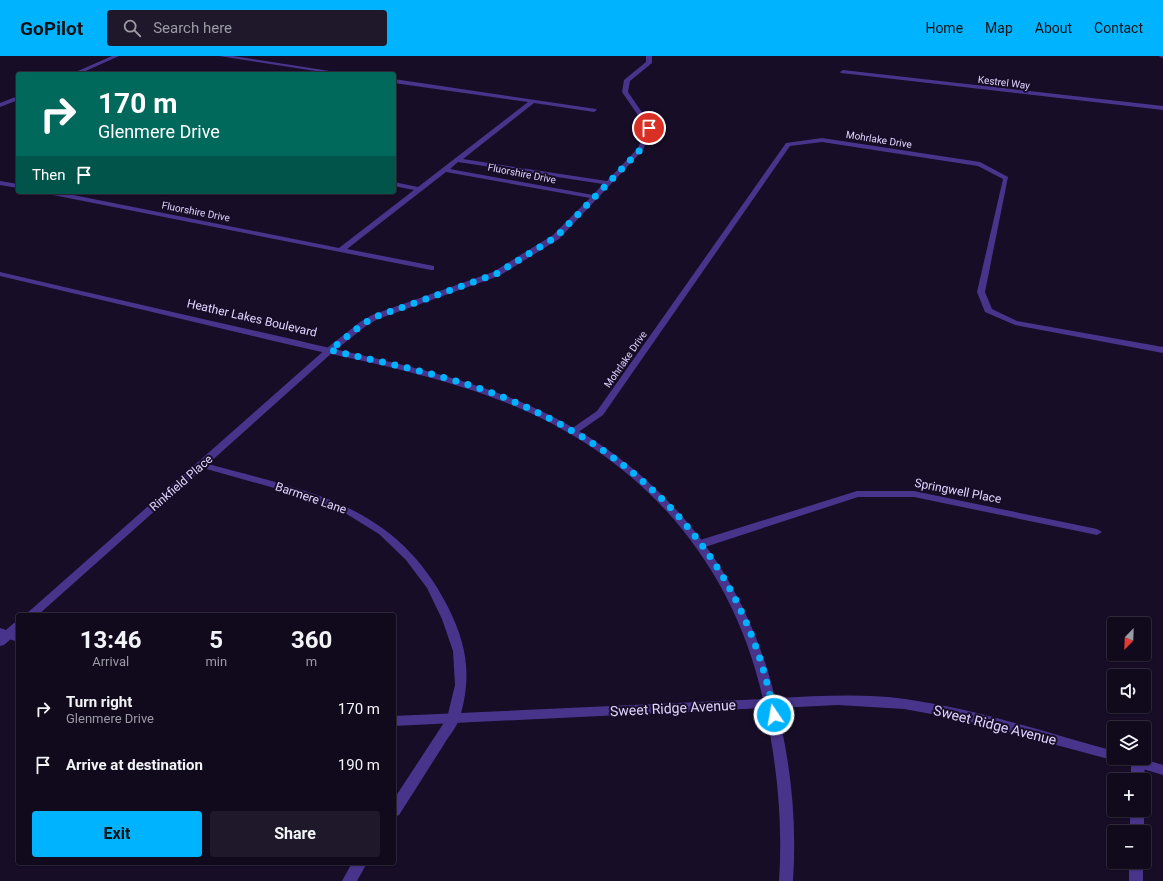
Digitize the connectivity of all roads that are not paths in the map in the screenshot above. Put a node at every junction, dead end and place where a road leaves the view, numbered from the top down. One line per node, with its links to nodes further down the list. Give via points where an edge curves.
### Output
1 (116, 56): 6 (street)
2 (222, 56): 4 (street)
3 (649, 56): 19 (street, Rinkfield Place, via 649,63 627,80 625,92 649,128 641,149)
4 (296, 67): 5 (street); 7 (street)
5 (289, 70)
6 (79, 72)
7 (332, 72)
8 (842, 72): 13 (street, Kestrel Way)
9 (396, 81): 11 (street)
10 (16, 99): 12 (street)
11 (533, 101): 14 (street); 15 (street)
12 (0, 106)
13 (1163, 108)
14 (594, 110)
15 (458, 160): 16 (street); 17 (street, Fluorshire Drive)
16 (445, 170): 21 (street, Fluorshire Drive); 23 (street)
17 (540, 173): 19 (street, Fluorshire Drive); 21 (street)
18 (0, 182): 22 (street)
19 (608, 183): 25 (street, Rinkfield Place)
20 (396, 184): 23 (street)
21 (527, 184): 25 (street, Fluorshire Drive)
22 (16, 186)
23 (420, 189): 26 (street)
24 (63, 194): 26 (street, Fluorshire Drive)
25 (595, 197): 29 (street, Rinkfield Place, via 556,237 496,274 375,317)
26 (341, 250): 27 (street, Fluorshire Drive)
27 (431, 268)
28 (0, 274): 29 (street, Heather Lakes Boulevard)
29 (330, 350): 31 (street, Heather Lakes Boulevard, via 467,385 530,409); 32 (street, Rinkfield Place)
30 (1163, 350): 31 (street, Mohrlake Drive, via 1015,322 988,310 981,292 1006,178 980,164 822,140 788,144 600,413)
31 (574, 432): 34 (street, Heather Lakes Boulevard, via 612,456 645,482 676,512)
32 (202, 465): 35 (street, Rinkfield Place); 39 (street, Barmere Lane, via 310,495 349,511 383,532 410,557 432,587 448,619 459,651 461,685)
33 (1097, 532): 34 (street, Springwell Place, via 914,494 857,494)
34 (701, 544): 38 (street, Heather Lakes Boulevard, via 741,612 759,658)
35 (33, 613)
36 (16, 628): 37 (street)
37 (7, 637)
38 (771, 702): 39 (street, Sweet Ridge Avenue); 41 (street, Sweet Ridge Avenue, via 838,700 904,704 959,714); 48 (street, Heather Lakes Boulevard, via 788,812)
39 (453, 719): 40 (street, Sweet Ridge Avenue); 44 (street, Barmere Lane)
40 (396, 721)
41 (1107, 754)
42 (1145, 765): 43 (street)
43 (1163, 770)
44 (396, 808)
45 (359, 865): 47 (street)
46 (1136, 869): 49 (street)
47 (349, 881)
48 (786, 881)
49 (1136, 881)

